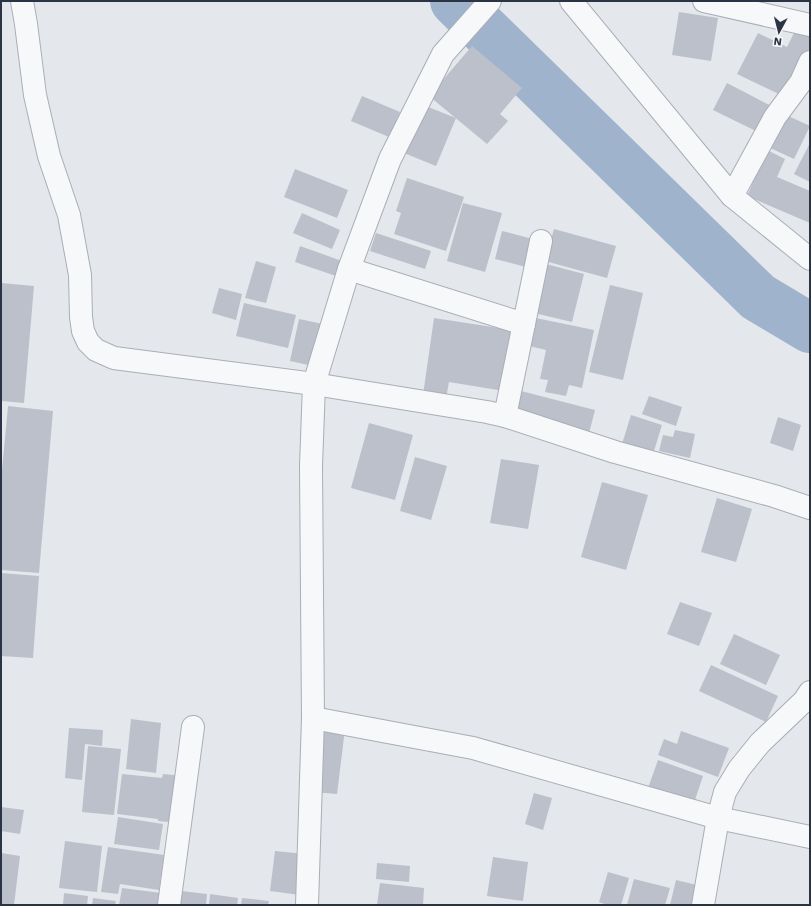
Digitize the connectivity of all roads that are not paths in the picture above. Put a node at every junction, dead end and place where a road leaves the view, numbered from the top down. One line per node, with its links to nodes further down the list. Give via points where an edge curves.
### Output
1 (22, 1): 12 (street, via 35,95 49,156 69,215 80,275 83,331 88,342 96,350 114,358)
2 (490, 1): 10 (street, via 443,54 390,159)
3 (571, 1): 7 (street)
4 (704, 1): 5 (street)
5 (810, 26)
6 (810, 62): 7 (street, via 801,82 775,117)
7 (732, 196): 9 (street)
8 (541, 241): 11 (street)
9 (810, 259)
10 (349, 269): 11 (street); 12 (street)
11 (524, 324): 13 (street)
12 (314, 384): 13 (street); 16 (street, via 311,466)
13 (505, 416): 14 (street, via 615,452)
14 (810, 508)
15 (810, 692): 18 (street, via 804,701 760,743 739,769 725,792)
16 (313, 718): 18 (street, via 473,748); 21 (street)
17 (193, 727): 20 (street)
18 (718, 818): 19 (street); 22 (street)
19 (810, 837)
20 (169, 905)
21 (307, 905)
22 (703, 905)

